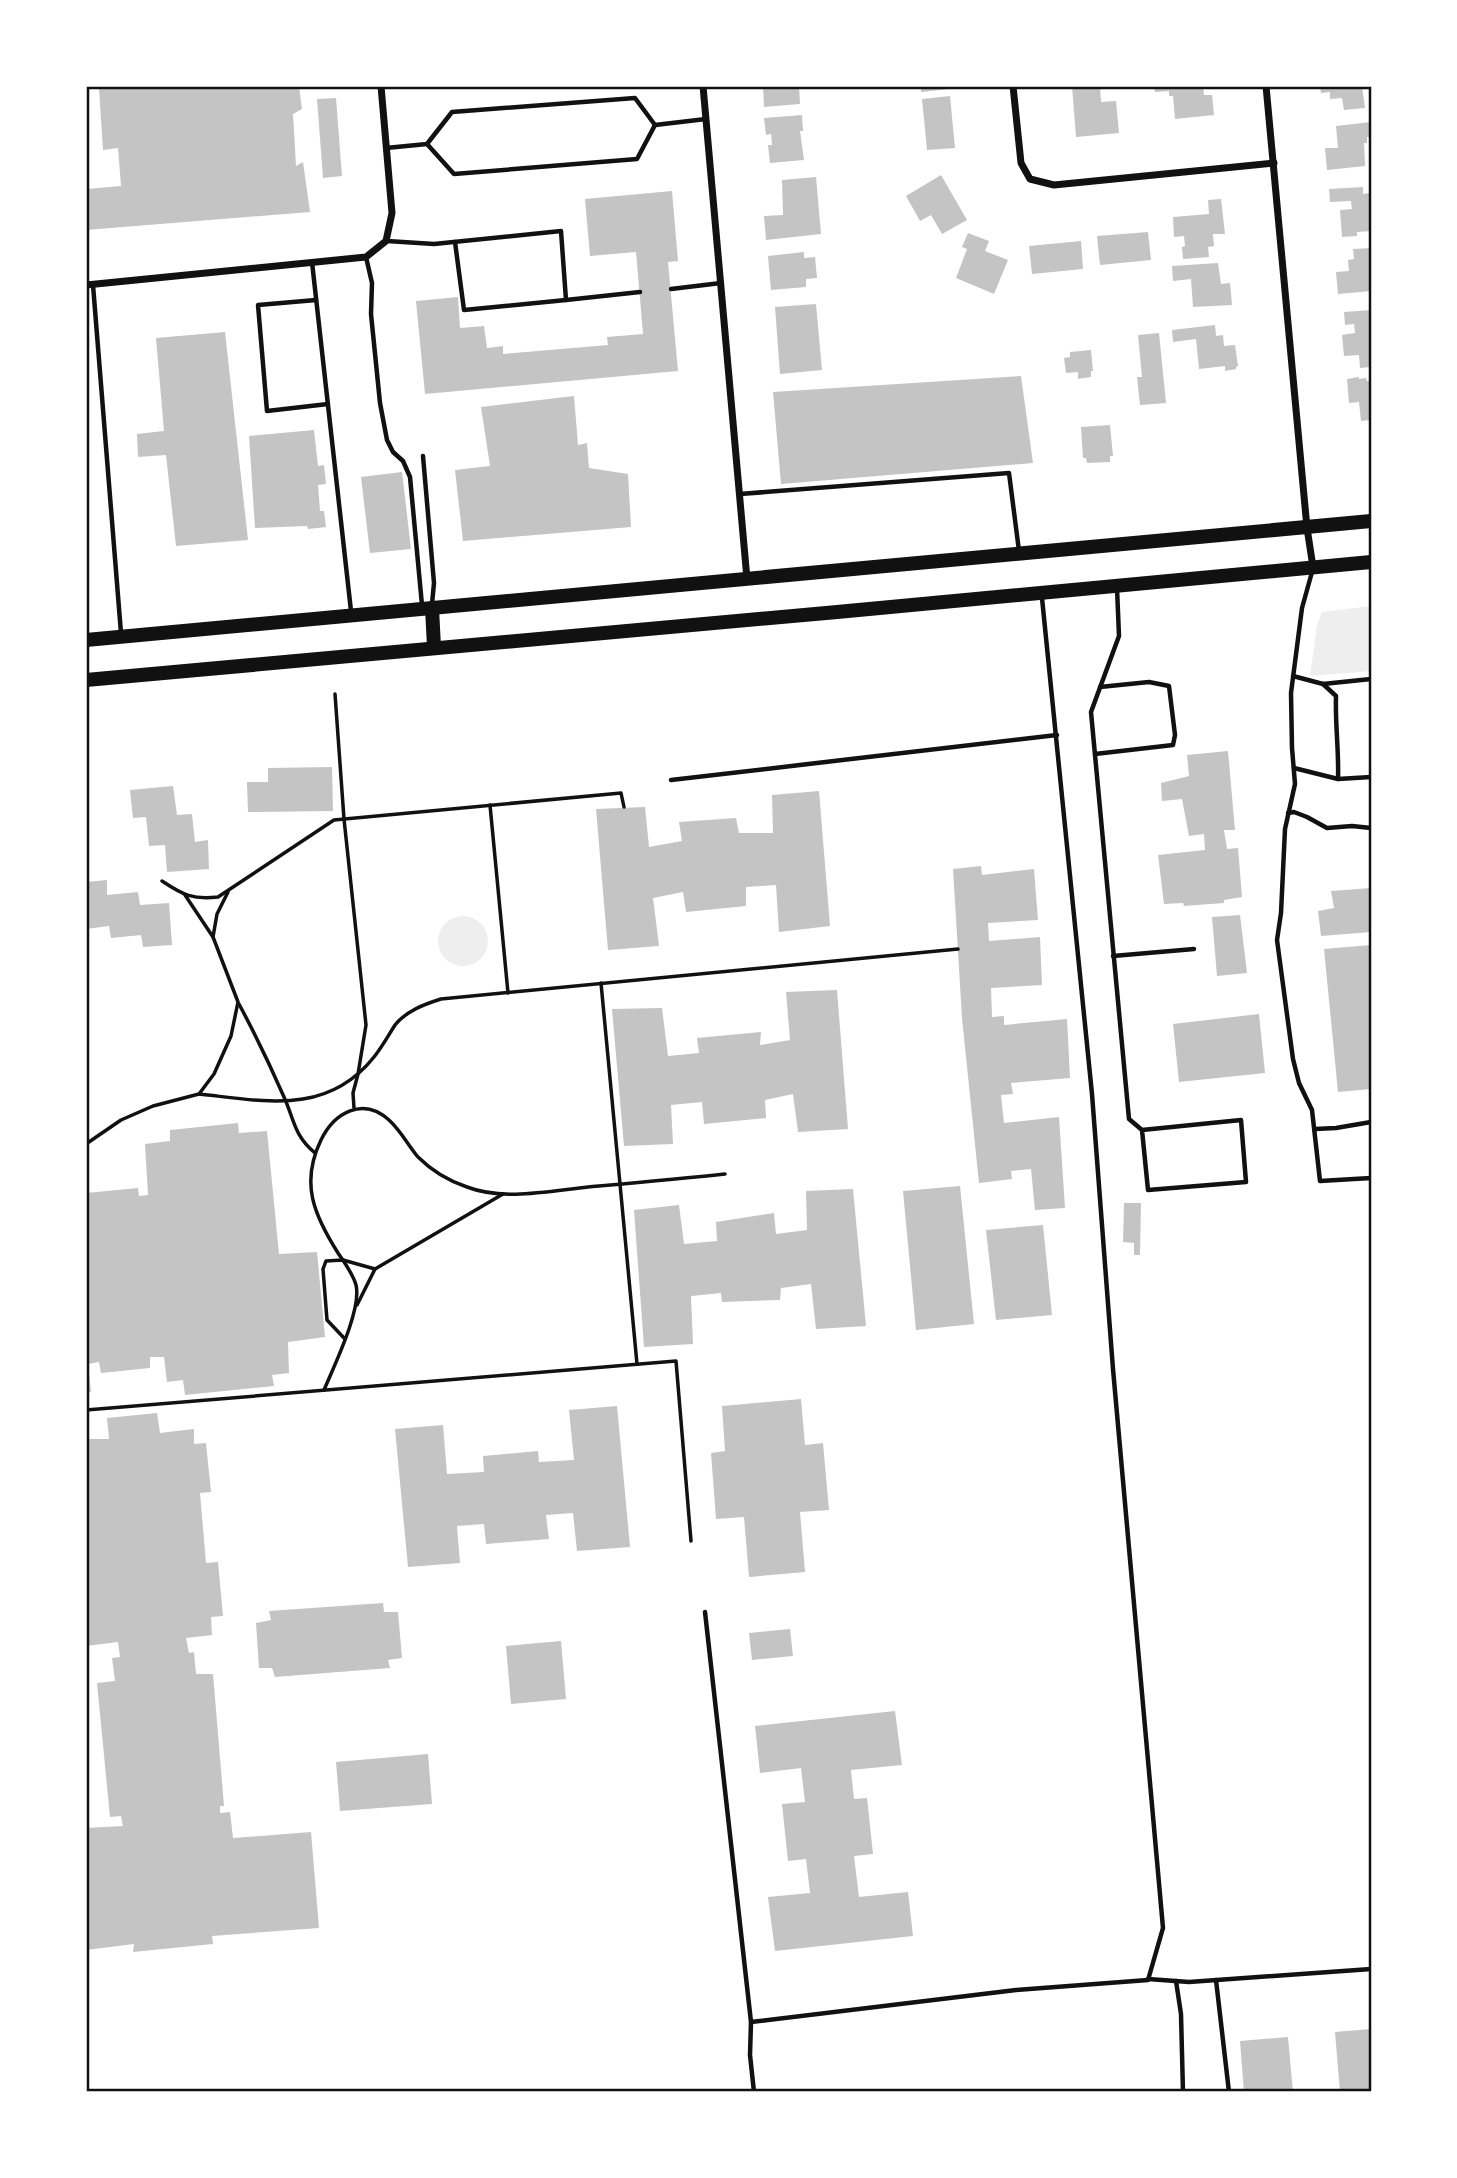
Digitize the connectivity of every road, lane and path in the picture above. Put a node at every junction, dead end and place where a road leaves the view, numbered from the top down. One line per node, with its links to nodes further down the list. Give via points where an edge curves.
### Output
1 (381, 86): 8 (street)
2 (703, 86): 5 (street)
3 (1013, 86): 9 (street, via 1021,163 1030,179 1054,185)
4 (1266, 86): 9 (street)
5 (706, 119): 6 (lane); 14 (street)
6 (655, 125): 7 (lane, via 635,98 452,112); 7 (lane, via 637,159 454,174)
7 (427, 144): 8 (lane)
8 (386, 148): 10 (street, via 392,214)
9 (1274, 163): 24 (street)
10 (386, 241): 11 (lane); 12 (street)
11 (455, 242): 19 (lane, via 464,310); 19 (lane, via 561,231)
12 (366, 257): 13 (street); 31 (lane, via 380,403 387,440 410,477)
13 (312, 262): 15 (street); 18 (lane)
14 (720, 283): 16 (lane); 22 (street)
15 (90, 285): 33 (lane)
16 (671, 289)
17 (640, 292): 19 (lane)
18 (317, 299): 20 (lane); 20 (lane, via 258,305 268,411)
19 (566, 300)
20 (328, 404): 32 (lane)
21 (423, 456): 31 (lane, via 434,583)
22 (740, 494): 25 (lane, via 1009,473); 28 (street)
23 (1371, 522): 24 (main road)
24 (1307, 528): 25 (main road); 27 (street)
25 (1020, 555): 28 (main road)
26 (1371, 562): 27 (main road)
27 (1313, 568): 29 (main road); 36 (lane, via 1301,608)
28 (748, 579): 31 (main road)
29 (1117, 587): 30 (main road); 40 (lane, via 1119,636)
30 (1041, 593): 35 (main road); 42 (lane)
31 (427, 609): 32 (main road); 35 (main road)
32 (351, 615): 33 (main road)
33 (122, 637): 34 (main road)
34 (86, 640)
35 (434, 647): 38 (main road)
36 (1293, 676): 39 (lane); 44 (lane)
37 (1371, 679): 39 (lane)
38 (86, 680)
39 (1323, 684): 46 (lane, via 1336,696)
40 (1100, 687): 43 (lane, via 1091,712); 43 (lane, via 1149,682 1169,687 1175,735 1173,745)
41 (335, 694): 51 (path)
42 (1057, 735): 47 (lane); 86 (lane, via 1093,1094 1163,1928)
43 (1095, 754): 59 (lane)
44 (1294, 768): 46 (lane); 50 (lane)
45 (1371, 777): 46 (lane)
46 (1338, 779)
47 (671, 780)
48 (490, 805): 49 (path, via 621,793); 51 (path); 61 (path)
49 (624, 807)
50 (1289, 813): 52 (lane, via 1327,828); 69 (lane, via 1277,942 1293,1059)
51 (344, 819): 54 (path, via 334,820); 63 (path, via 366,1025)
52 (1371, 828)
53 (162, 881): 55 (path)
54 (229, 890): 55 (path, via 202,899); 56 (path, via 217,914)
55 (185, 895): 56 (path)
56 (213, 937): 62 (path)
57 (958, 949): 60 (path)
58 (1194, 949): 59 (lane)
59 (1114, 956): 68 (lane, via 1129,1119)
60 (601, 983): 61 (path); 74 (path)
61 (509, 993): 63 (path, via 441,999 418,1007 397,1023)
62 (239, 1002): 64 (path, via 231,1036); 65 (path)
63 (358, 1074): 65 (path, via 344,1086 306,1100); 66 (path)
64 (200, 1094): 65 (path); 70 (path, via 121,1120)
65 (286, 1100): 71 (path, via 293,1125)
66 (354, 1108): 71 (path, via 327,1127); 75 (path, via 386,1117 419,1157 443,1177 470,1189)
67 (1371, 1122): 69 (lane)
68 (1142, 1129): 68 (lane, via 1148,1191 1246,1182 1241,1120)
69 (1315, 1129): 73 (lane, via 1320,1181)
70 (86, 1144)
71 (315, 1153): 76 (path, via 310,1175 313,1205)
72 (725, 1174): 74 (path)
73 (1371, 1178)
74 (620, 1184): 75 (path); 80 (path)
75 (505, 1194): 77 (path)
76 (342, 1260): 77 (path); 78 (path, via 357,1286); 79 (path, via 326,1261 323,1269 327,1320)
77 (375, 1269): 78 (path)
78 (356, 1307): 79 (path)
79 (345, 1339): 81 (path)
80 (637, 1364): 81 (path); 83 (path, via 676,1361)
81 (324, 1390): 82 (path)
82 (86, 1410)
83 (691, 1541)
84 (705, 1612): 89 (lane)
85 (1371, 1969): 87 (lane)
86 (1149, 1979): 88 (lane); 89 (lane)
87 (1216, 1980): 88 (lane); 92 (lane)
88 (1176, 1981): 91 (lane)
89 (751, 2022): 90 (lane)
90 (754, 2092)
91 (1183, 2092)
92 (1229, 2092)

